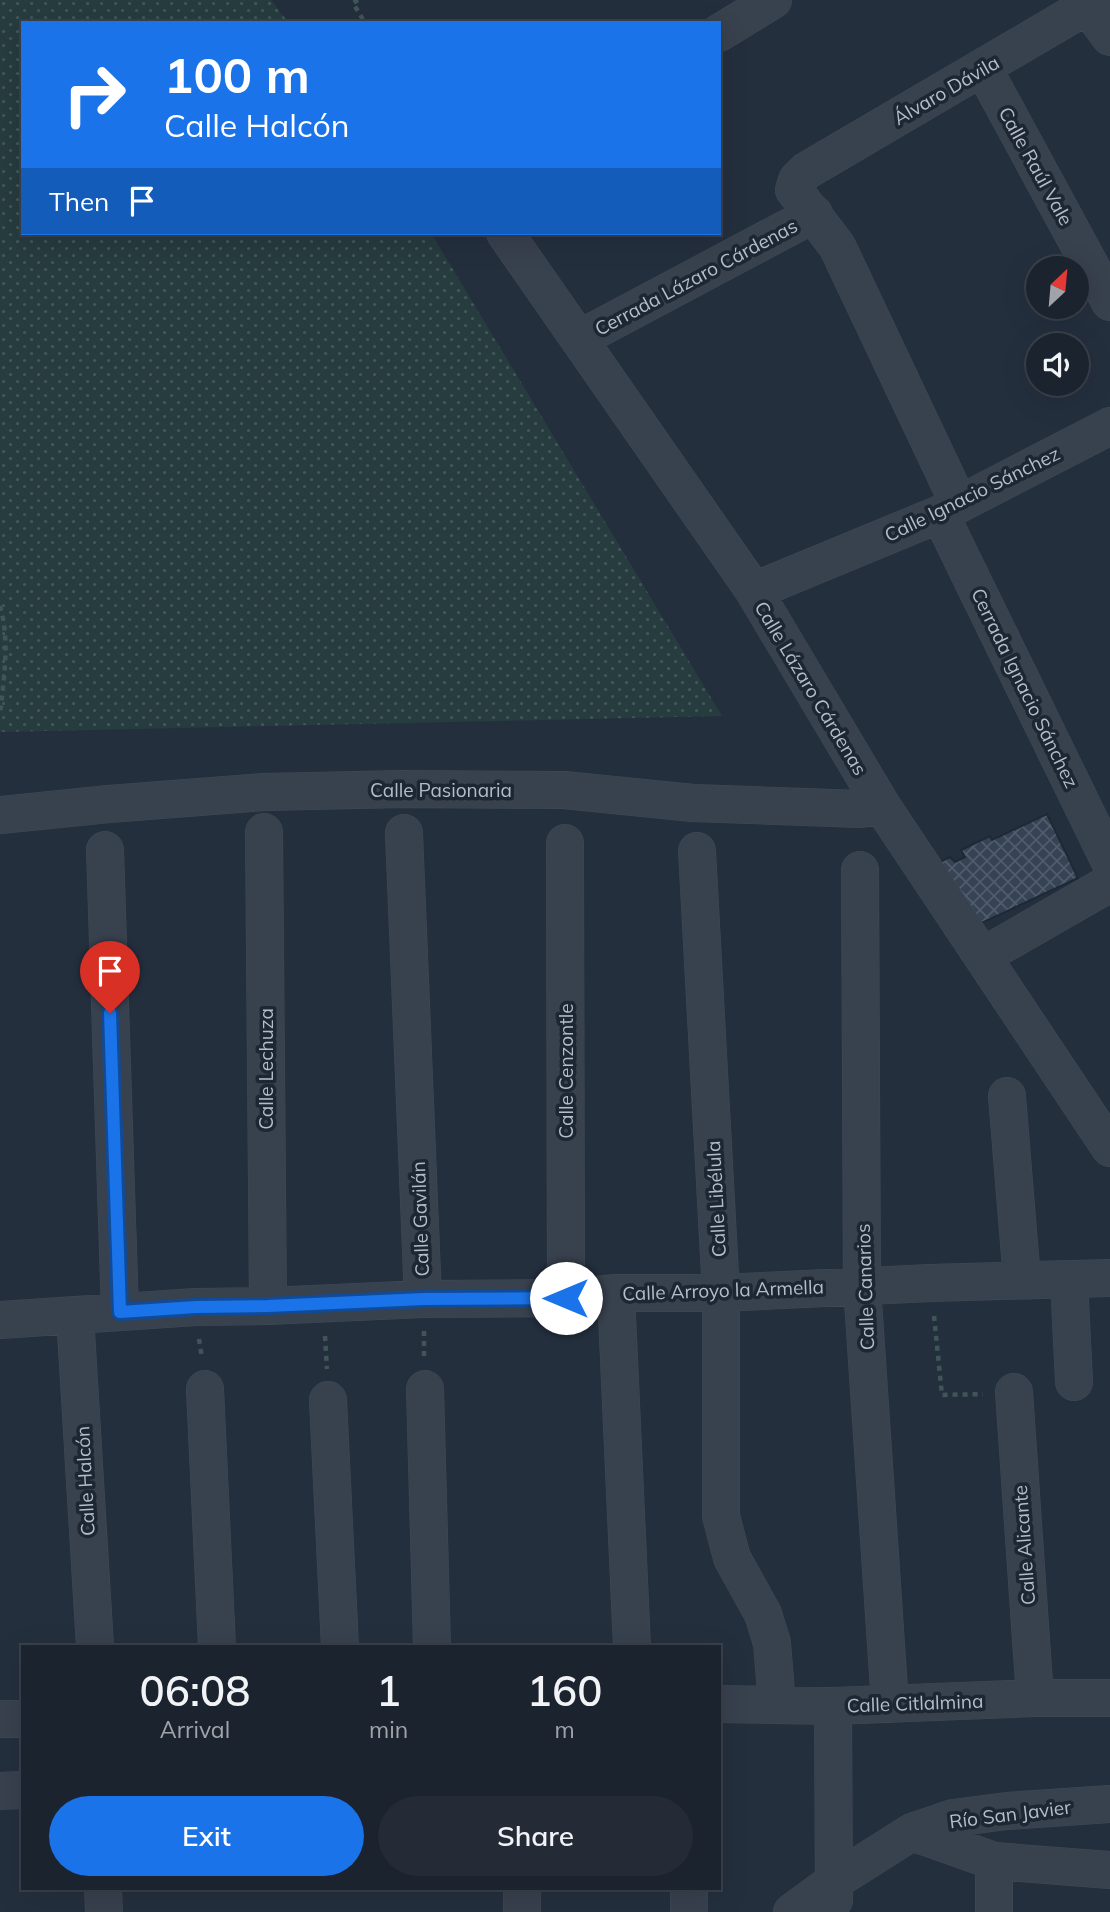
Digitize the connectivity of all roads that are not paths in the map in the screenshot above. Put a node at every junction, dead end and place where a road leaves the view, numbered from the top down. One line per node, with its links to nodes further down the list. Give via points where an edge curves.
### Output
1 (773, 0): 3 (street)
2 (1091, 3): 4 (street); 5 (street, Álvaro Dávila)
3 (721, 32)
4 (1110, 37)
5 (983, 68): 6 (street, Álvaro Dávila); 9 (street, Calle Raúl Vale)
6 (797, 180): 7 (street, Cerrada Ignacio Sánchez, via 794,190)
7 (814, 214): 10 (street, Cerrada Lázaro Cárdenas); 12 (street, Cerrada Ignacio Sánchez, via 837,246)
8 (506, 235): 10 (street, Calle Lázaro Cárdenas)
9 (1110, 302)
10 (579, 339): 13 (street, Calle Lázaro Cárdenas)
11 (1110, 426): 12 (street, Calle Ignacio Sánchez)
12 (949, 509): 13 (street, Calle Ignacio Sánchez); 21 (street, Cerrada Ignacio Sánchez)
13 (754, 591): 14 (street, Calle Lázaro Cárdenas)
14 (882, 806): 15 (street, Calle Pasionaria, via 694,803 564,790 402,789 264,792); 24 (street, Calle Lázaro Cárdenas)
15 (0, 815)
16 (264, 832): 35 (street, Calle Lechuza)
17 (404, 833): 34 (street, Calle Gavilán)
18 (565, 843): 33 (street, Calle Cenzontle)
19 (105, 850): 36 (street)
20 (697, 851): 32 (street, Calle Libélula)
21 (1110, 862)
22 (860, 870): 30 (street, Calle Canarios)
23 (1110, 883): 24 (street)
24 (983, 956): 26 (street, Calle Lázaro Cárdenas)
25 (1007, 1096): 29 (street)
26 (1110, 1148)
27 (1110, 1278): 28 (street, Calle Arroyo la Armella)
28 (1069, 1279): 29 (street, Calle Arroyo la Armella); 39 (street)
29 (1022, 1280): 30 (street, Calle Arroyo la Armella)
30 (862, 1286): 32 (street, Calle Arroyo la Armella); 53 (street, Calle Canarios)
31 (616, 1293): 32 (street, Calle Arroyo la Armella); 33 (street, Calle Arroyo la Armella); 48 (street)
32 (721, 1293): 52 (street, Calle Libélula, via 721,1516 732,1558 763,1614 772,1643)
33 (566, 1298): 34 (street, Calle Arroyo la Armella)
34 (424, 1299): 35 (street, Calle Arroyo la Armella)
35 (268, 1306): 36 (street, Calle Arroyo la Armella)
36 (120, 1312): 37 (street, Calle Arroyo la Armella)
37 (75, 1315): 38 (street, Calle Arroyo la Armella); 44 (street, Calle Halcón)
38 (0, 1320)
39 (1074, 1382)
40 (205, 1389): 45 (street)
41 (425, 1389): 47 (street)
42 (1014, 1392): 49 (street, Calle Alicante)
43 (328, 1400): 46 (street)
44 (94, 1645)
45 (217, 1645)
46 (340, 1645)
47 (432, 1645)
48 (632, 1645)
49 (1035, 1698): 50 (street, Calle Citlalmina); 53 (street, Calle Citlalmina)
50 (1110, 1698)
51 (721, 1704): 52 (street, Calle Citlalmina)
52 (777, 1704): 54 (street, Calle Citlalmina)
53 (890, 1704): 54 (street, Calle Citlalmina)
54 (834, 1706): 66 (street)
55 (0, 1719): 56 (street)
56 (21, 1719)
57 (21, 1790): 58 (street)
58 (0, 1791)
59 (1110, 1804): 60 (street, Río San Javier, via 953,1818)
60 (912, 1832): 61 (street); 66 (street, Río San Javier)
61 (994, 1861): 62 (street); 71 (street)
62 (1110, 1870)
63 (103, 1890): 67 (street)
64 (522, 1890): 68 (street)
65 (688, 1890): 69 (street)
66 (834, 1897): 70 (street, Río San Javier)
67 (104, 1912)
68 (522, 1912)
69 (689, 1912)
70 (792, 1912)
71 (994, 1912)

